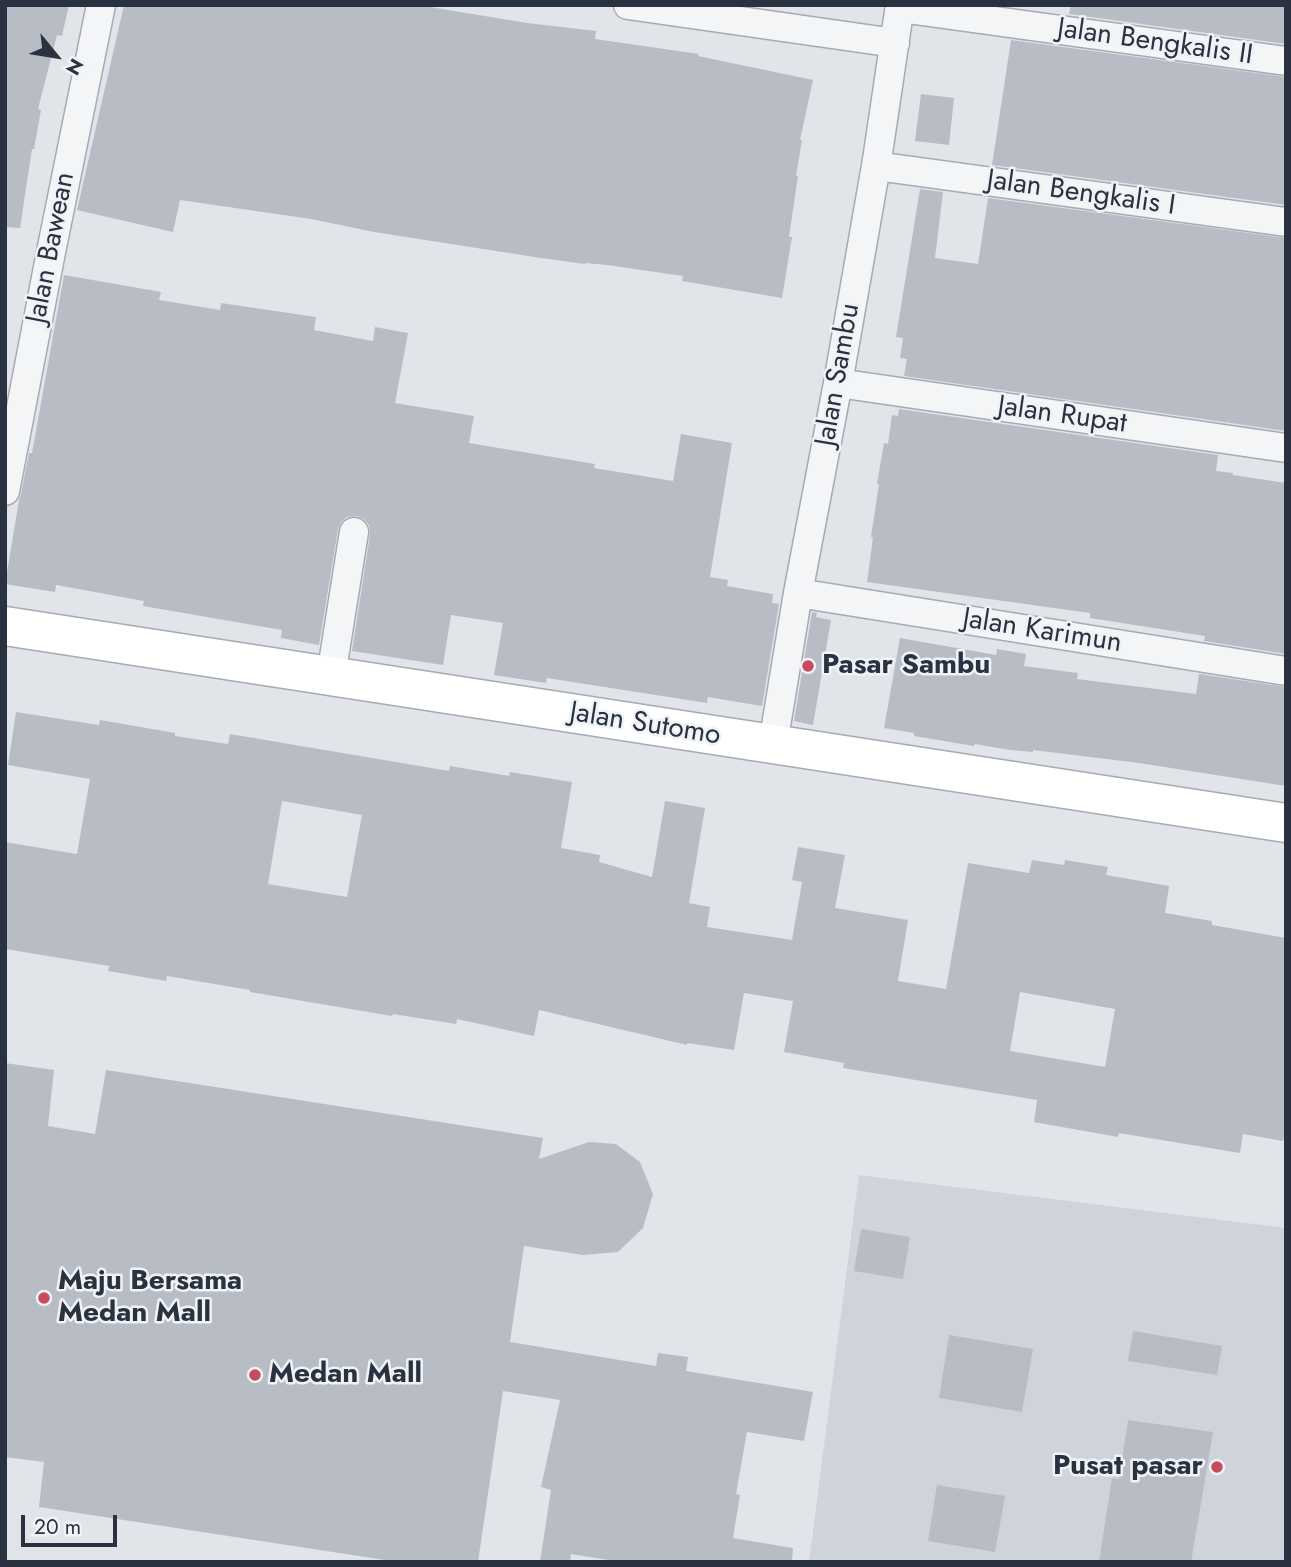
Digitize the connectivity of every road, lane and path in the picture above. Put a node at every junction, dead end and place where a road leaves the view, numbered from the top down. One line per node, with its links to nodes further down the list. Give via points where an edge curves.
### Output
1 (101, 5): 10 (street, Jalan Bawean)
2 (628, 5): 4 (street)
3 (900, 7): 4 (street, Jalan Sambu); 5 (street, Jalan Bengkalis II)
4 (895, 43): 6 (street, Jalan Sambu)
5 (1286, 61)
6 (876, 166): 7 (street, Jalan Bengkalis I); 8 (street, Jalan Sambu)
7 (1286, 222)
8 (838, 383): 9 (street, Jalan Rupat); 12 (street, Jalan Sambu)
9 (1286, 448)
10 (5, 491)
11 (354, 532): 15 (street)
12 (798, 593): 14 (street, Jalan Karimun); 16 (street, Jalan Sambu)
13 (5, 626): 15 (main road, Jalan Sutomo)
14 (1286, 671)
15 (331, 676): 16 (main road, Jalan Sutomo)
16 (773, 744): 17 (main road, Jalan Sutomo)
17 (1286, 823)

